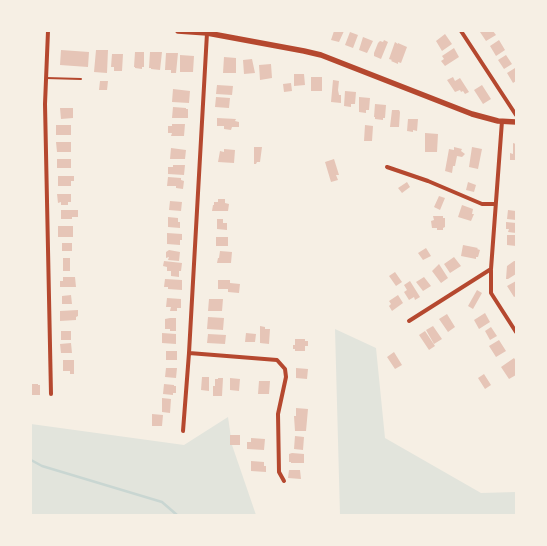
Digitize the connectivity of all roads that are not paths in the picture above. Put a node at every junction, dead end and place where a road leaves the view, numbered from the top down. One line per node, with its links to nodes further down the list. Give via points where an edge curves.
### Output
1 (48, 31): 6 (street)
2 (178, 31): 4 (main road)
3 (461, 31): 8 (street)
4 (207, 33): 5 (main road); 16 (street)
5 (227, 34): 9 (main road, via 321,56 472,114)
6 (46, 78): 7 (lane); 17 (street)
7 (82, 78)
8 (516, 115)
9 (502, 122): 10 (main road); 12 (street)
10 (516, 122)
11 (387, 167): 12 (street, via 428,180 482,204)
12 (496, 204): 13 (street)
13 (491, 269): 14 (street); 15 (street, via 490,294)
14 (409, 322)
15 (516, 332)
16 (190, 353): 18 (street); 19 (street, via 277,360 285,369 278,414 279,472)
17 (51, 394)
18 (183, 431)
19 (284, 480)

